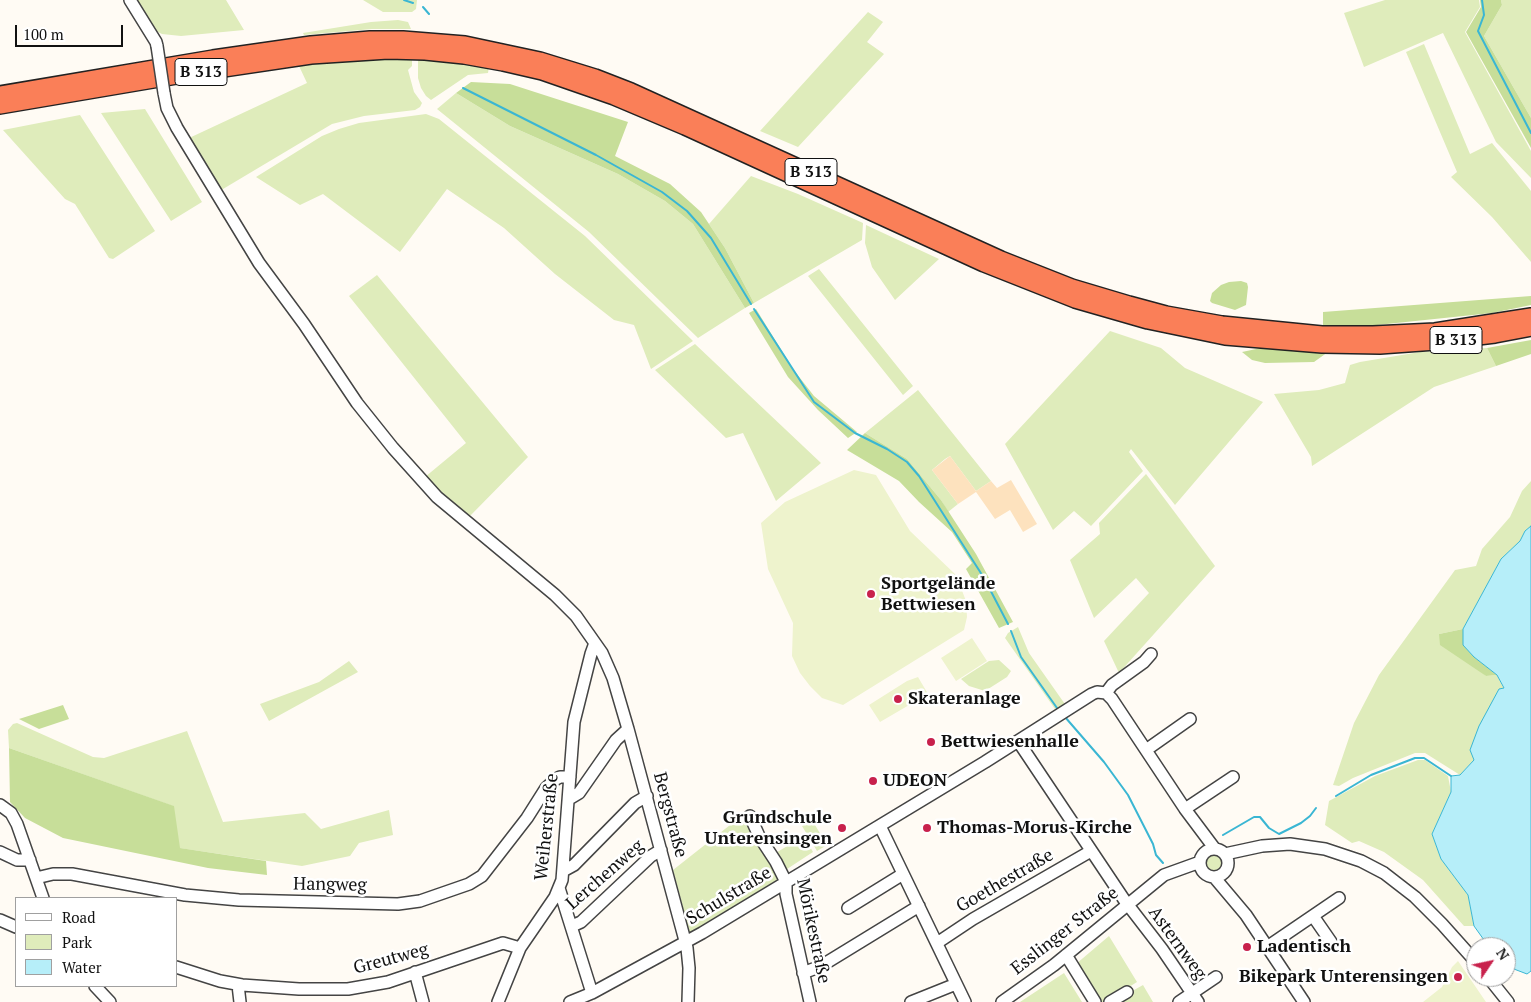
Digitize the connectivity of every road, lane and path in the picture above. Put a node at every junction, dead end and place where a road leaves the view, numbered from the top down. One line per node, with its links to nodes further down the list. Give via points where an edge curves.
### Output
1 (130, 0): 8 (street, Bergstraße, bridge, via 157,46 167,108 177,128 259,263 357,403 437,497 555,595 576,616)
2 (403, 45): 3 (highway, B 313); 4 (highway, B 313, via 339,41); 5 (highway, B 313, via 284,59)
3 (426, 46): 6 (highway, B 313, via 475,46 522,55 595,77 667,106 1019,266 1101,296 1189,318 1301,332 1373,334 1435,331); 7 (highway, B 313, via 542,72 595,89 1026,282 1148,321 1237,338 1380,346 1452,340)
4 (0, 94)
5 (0, 106)
6 (1531, 316)
7 (1531, 328)
8 (595, 643): 12 (street, Bergstraße, via 610,669); 15 (street, Weiherstraße, via 574,722)
9 (1151, 654): 10 (street, Schulstraße)
10 (1106, 693): 13 (street, Schulstraße, via 1097,692); 14 (street)
11 (1190, 719): 14 (street)
12 (628, 729): 17 (street, Bergstraße); 18 (street, via 616,740 579,793)
13 (1018, 742): 22 (street, Schulstraße); 24 (street, Asternweg)
14 (1146, 750): 20 (street)
15 (570, 777): 18 (street, Weiherstraße); 30 (street, Hangweg, via 560,777 546,788 482,876 469,884 420,901 398,904 239,900 72,874)
16 (1233, 777): 20 (street)
17 (647, 796): 23 (street, Bergstraße); 28 (street, via 635,803 574,865)
18 (569, 799): 28 (street, Weiherstraße)
19 (3, 807): 26 (street, via 17,824)
20 (1186, 809): 27 (street)
21 (750, 816): 31 (street, Mörikestraße)
22 (880, 826): 29 (street); 31 (street, Schulstraße)
23 (661, 850): 40 (street, Lerchenweg, via 581,922); 42 (street, Bergstraße)
24 (1091, 851): 35 (street, Asternweg); 44 (street, Goethestraße)
25 (0, 852): 26 (street, via 17,860)
26 (30, 860): 30 (street)
27 (1214, 863): 35 (street, Esslinger Straße, via 1164,875); 45 (street); 47 (street, Esslinger Straße, via 1252,849 1282,844 1349,856 1372,866 1415,896)
28 (564, 871): 32 (street, Weiherstraße)
29 (903, 874): 36 (street); 37 (street)
30 (36, 878): 33 (street)
31 (786, 882): 42 (street, Schulstraße); 51 (street, Mörikestraße)
32 (559, 888): 40 (street); 46 (street, Weiherstraße)
33 (42, 897)
34 (1340, 898): 38 (street)
35 (1127, 905): 48 (street, Esslinger Straße); 59 (street, Asternweg)
36 (919, 906): 44 (street); 51 (street, via 821,966)
37 (848, 908)
38 (1314, 916): 43 (street); 45 (street)
39 (0, 920): 41 (street)
40 (572, 926): 58 (street)
41 (15, 928)
42 (686, 942): 58 (street, Schulstraße); 66 (street, Bergstraße)
43 (1331, 942)
44 (937, 943): 53 (street)
45 (1267, 947): 73 (street)
46 (520, 948): 50 (street, Greutweg, via 503,943); 64 (street, Weiherstraße)
47 (1466, 951)
48 (1066, 955): 60 (street); 70 (street, Esslinger Straße)
49 (178, 967): 54 (street, Greutweg)
50 (415, 972): 54 (street, Greutweg, via 388,982 348,989); 63 (street)
51 (803, 973): 67 (street, Mörikestraße)
52 (1216, 977): 59 (street)
53 (956, 984): 68 (street); 69 (street)
54 (238, 985): 62 (street)
55 (96, 987): 61 (street)
56 (1496, 987): 74 (street)
57 (1127, 992): 71 (street)
58 (592, 993): 65 (street, Schulstraße)
59 (1195, 998): 72 (street)
60 (1092, 1001)
61 (110, 1002)
62 (240, 1002)
63 (423, 1002)
64 (498, 1002)
65 (570, 1002)
66 (688, 1002)
67 (810, 1002)
68 (911, 1002)
69 (965, 1002)
70 (1002, 1002)
71 (1110, 1002)
72 (1179, 1002)
73 (1304, 1002)
74 (1508, 1002)

